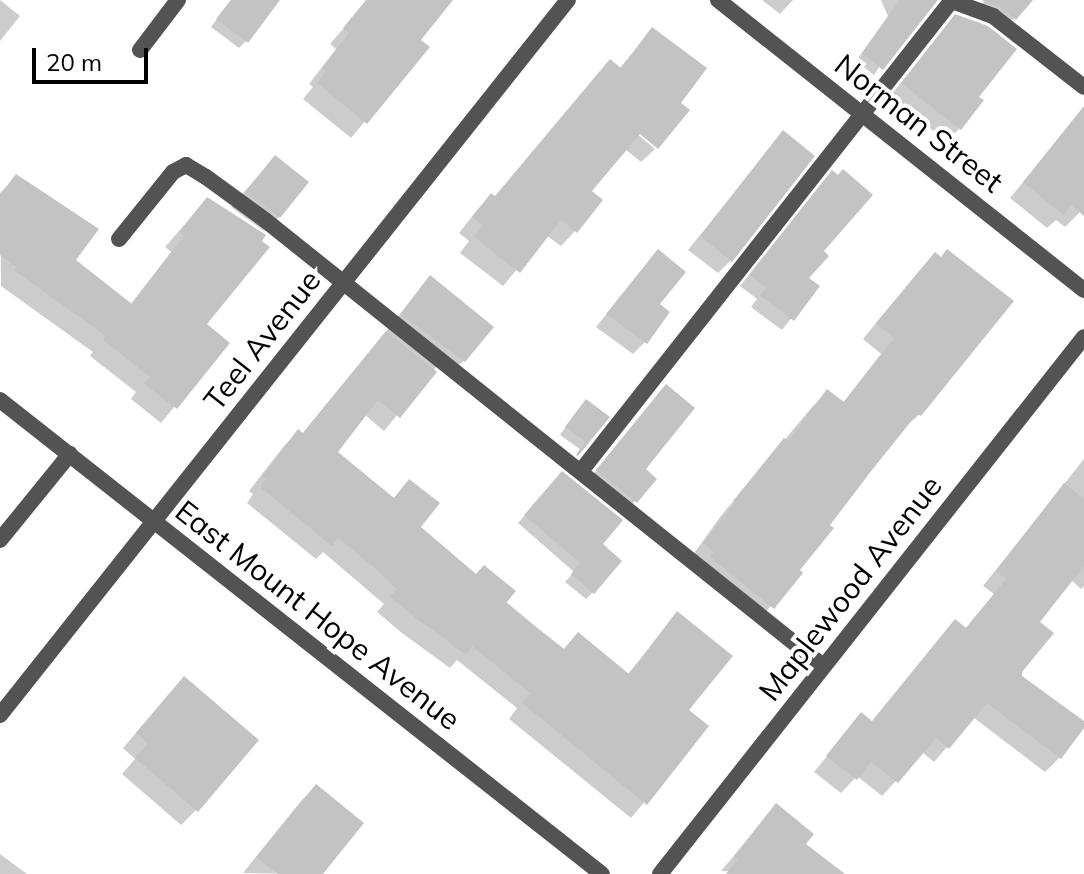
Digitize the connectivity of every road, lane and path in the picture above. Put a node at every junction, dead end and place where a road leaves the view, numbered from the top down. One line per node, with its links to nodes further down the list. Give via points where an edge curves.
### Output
1 (178, 0): 5 (street)
2 (568, 0): 9 (street, Teel Avenue)
3 (718, 0): 7 (street, Norman Street)
4 (952, 0): 6 (street, via 993,16); 7 (street)
5 (140, 50)
6 (1084, 87)
7 (861, 113): 10 (street, Norman Street); 14 (street)
8 (119, 239): 9 (street, via 173,172 186,165)
9 (343, 282): 14 (street); 15 (street, Teel Avenue)
10 (1084, 290)
11 (1084, 337): 17 (street, Maplewood Avenue)
12 (0, 400): 13 (street, East Mount Hope Avenue)
13 (70, 454): 15 (street, East Mount Hope Avenue); 16 (street)
14 (581, 471): 17 (street)
15 (154, 521): 18 (street, Teel Avenue); 19 (street, East Mount Hope Avenue)
16 (0, 540)
17 (823, 666): 20 (street, Maplewood Avenue)
18 (0, 715)
19 (602, 874)
20 (660, 874)

